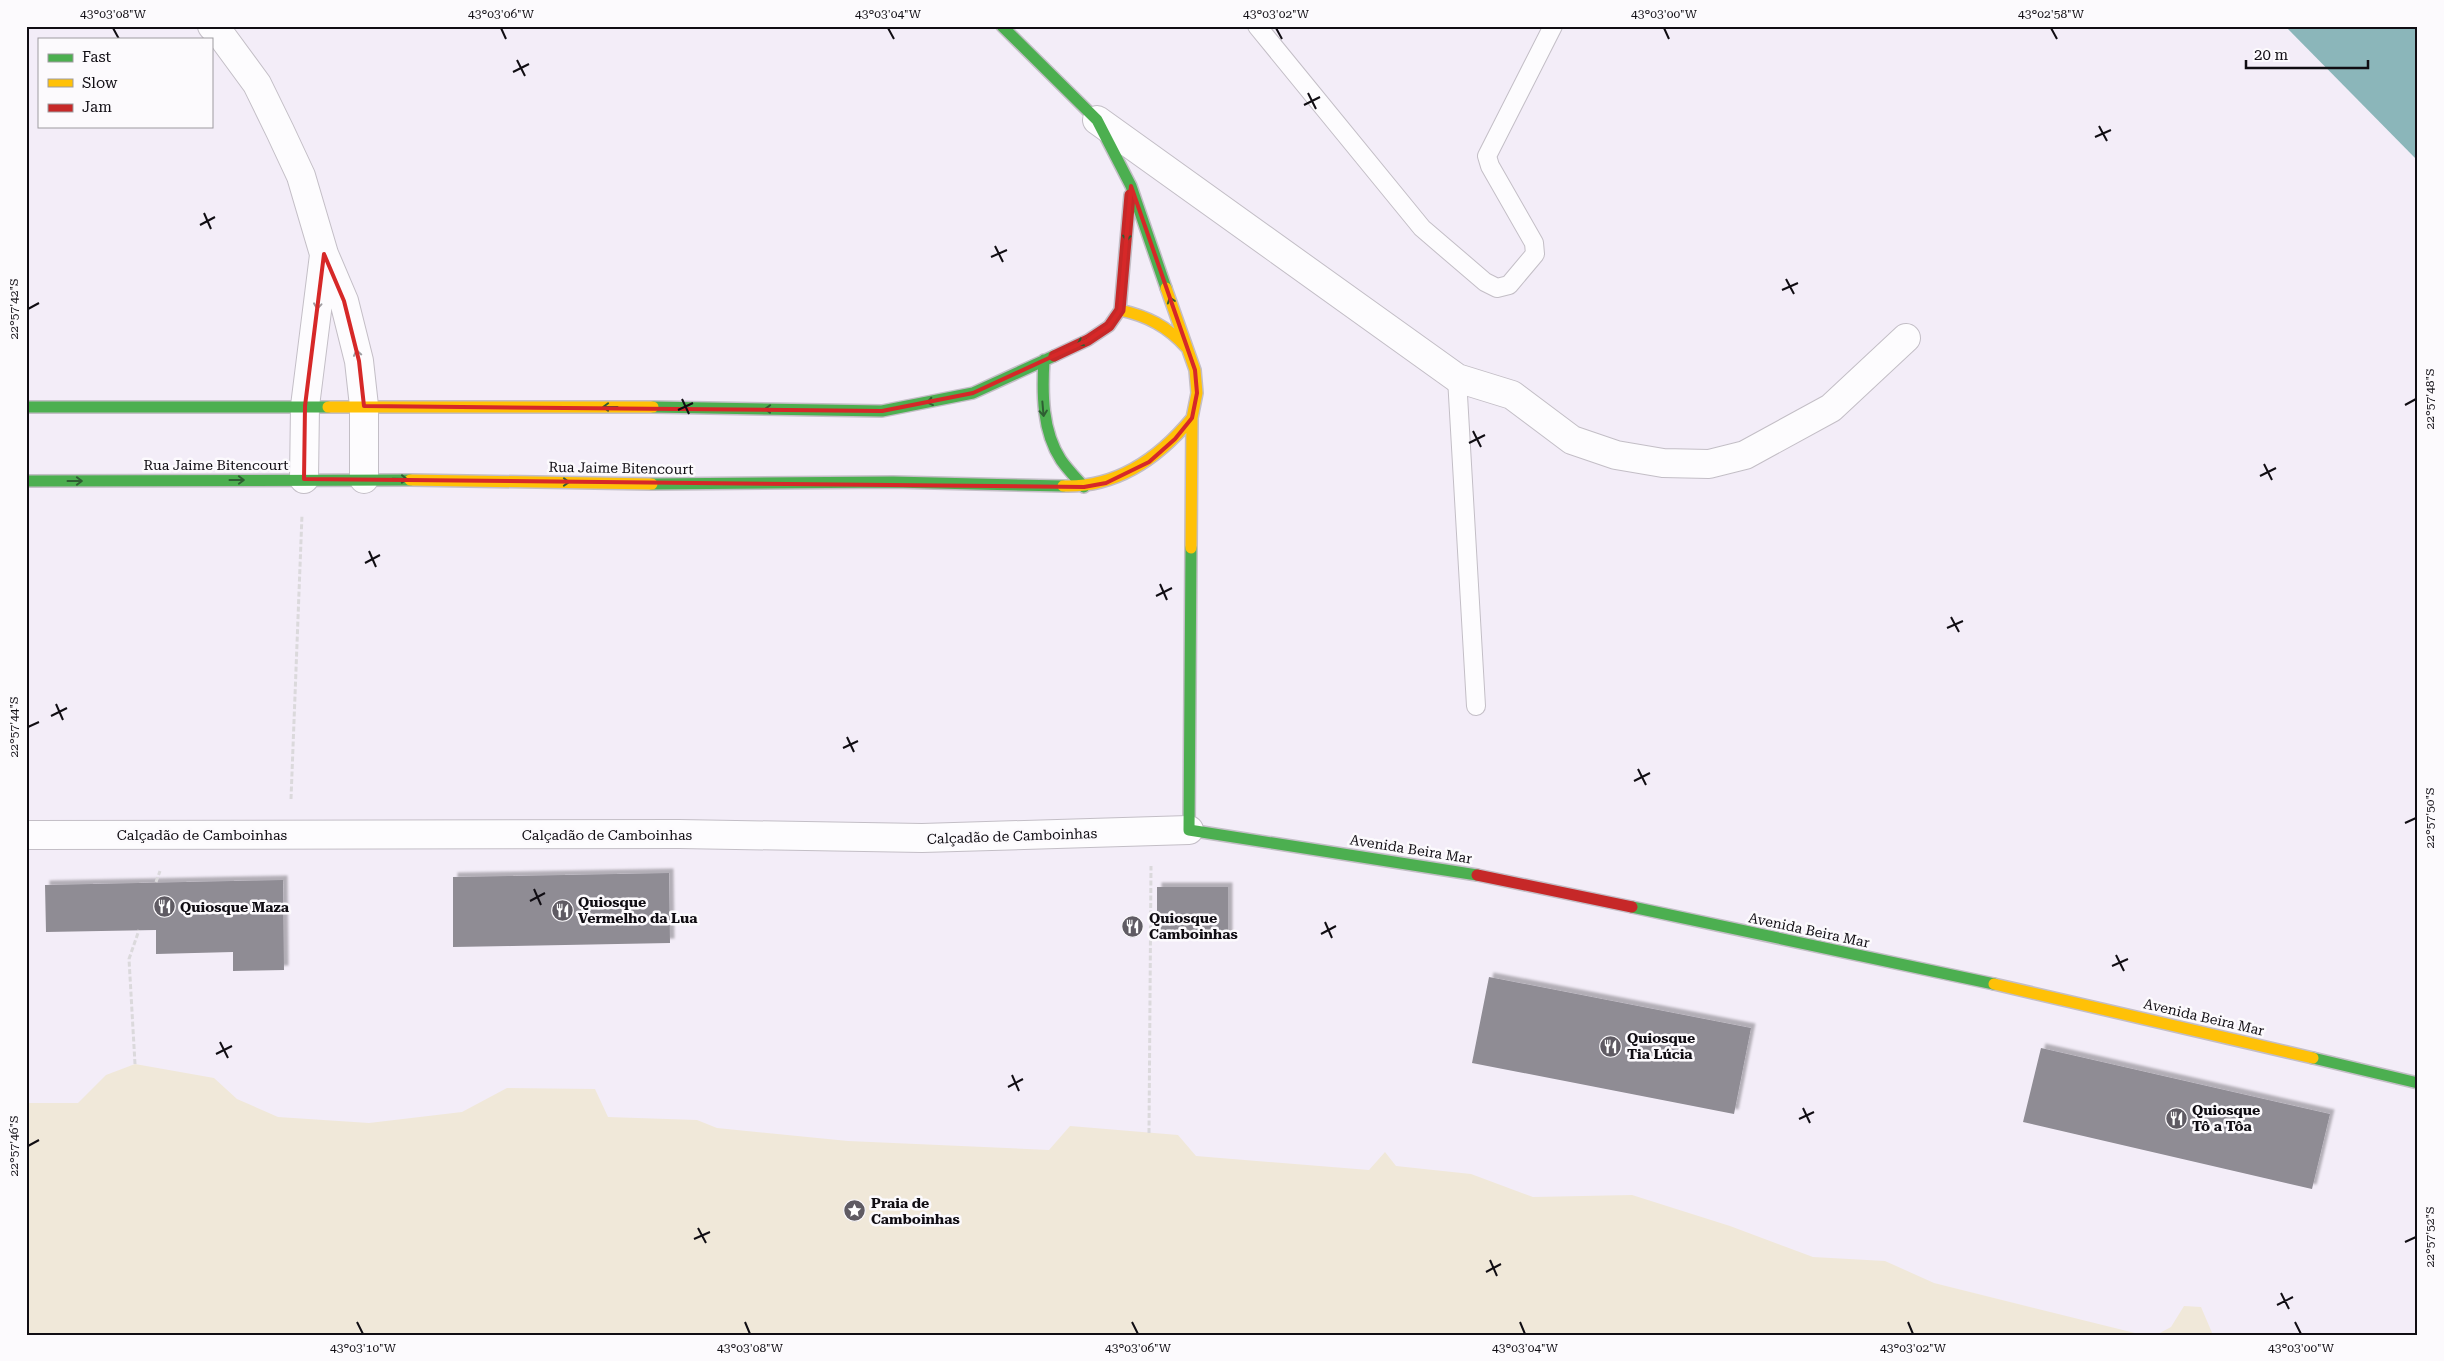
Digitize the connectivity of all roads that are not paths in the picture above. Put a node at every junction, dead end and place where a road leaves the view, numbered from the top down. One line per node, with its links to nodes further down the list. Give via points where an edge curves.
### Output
1 (212, 26): 7 (street, via 257,84 301,176)
2 (1002, 26): 5 (street)
3 (1257, 26): 4 (lane, via 1422,228 1485,282 1498,288 1509,285 1536,254 1534,243 1486,156)
4 (1553, 26)
5 (1097, 120): 6 (street); 12 (street)
6 (1131, 186): 8 (street, one-way to 8); 11 (street, one-way to 6)
7 (324, 254): 13 (street, one-way to 13); 14 (street, one-way to 7, via 359,361 344,301)
8 (1120, 310): 10 (street, one-way to 10, via 1109,326 1088,340); 11 (street, via 1145,315 1168,327 1186,346)
9 (1906, 338): 12 (street, via 1831,408 1745,455 1709,464 1663,463 1616,455 1572,440 1512,395)
10 (1044, 360): 14 (street, one-way to 14, via 972,393 882,411); 20 (street, one-way to 20, via 1044,420 1060,457)
11 (1195, 370): 16 (street, via 1197,393)
12 (1457, 378): 21 (lane)
13 (305, 406): 14 (street); 15 (street); 17 (street)
14 (364, 406): 18 (street)
15 (26, 407)
16 (1192, 418): 20 (street, Rua Jaime Bitencourt, via 1175,439 1149,462 1106,483); 22 (street)
17 (304, 479): 18 (street, Rua Jaime Bitencourt); 19 (street, Rua Jaime Bitencourt, one-way to 17)
18 (364, 479): 20 (street, Rua Jaime Bitencourt, one-way to 20, via 713,485 893,482)
19 (26, 482)
20 (1084, 487)
21 (1476, 706)
22 (1188, 830): 23 (street, Calçadão de Camboinhas, via 922,838 679,834); 24 (street, Avenida Beira Mar, via 1474,874 2058,997)
23 (26, 835)
24 (2418, 1083)

